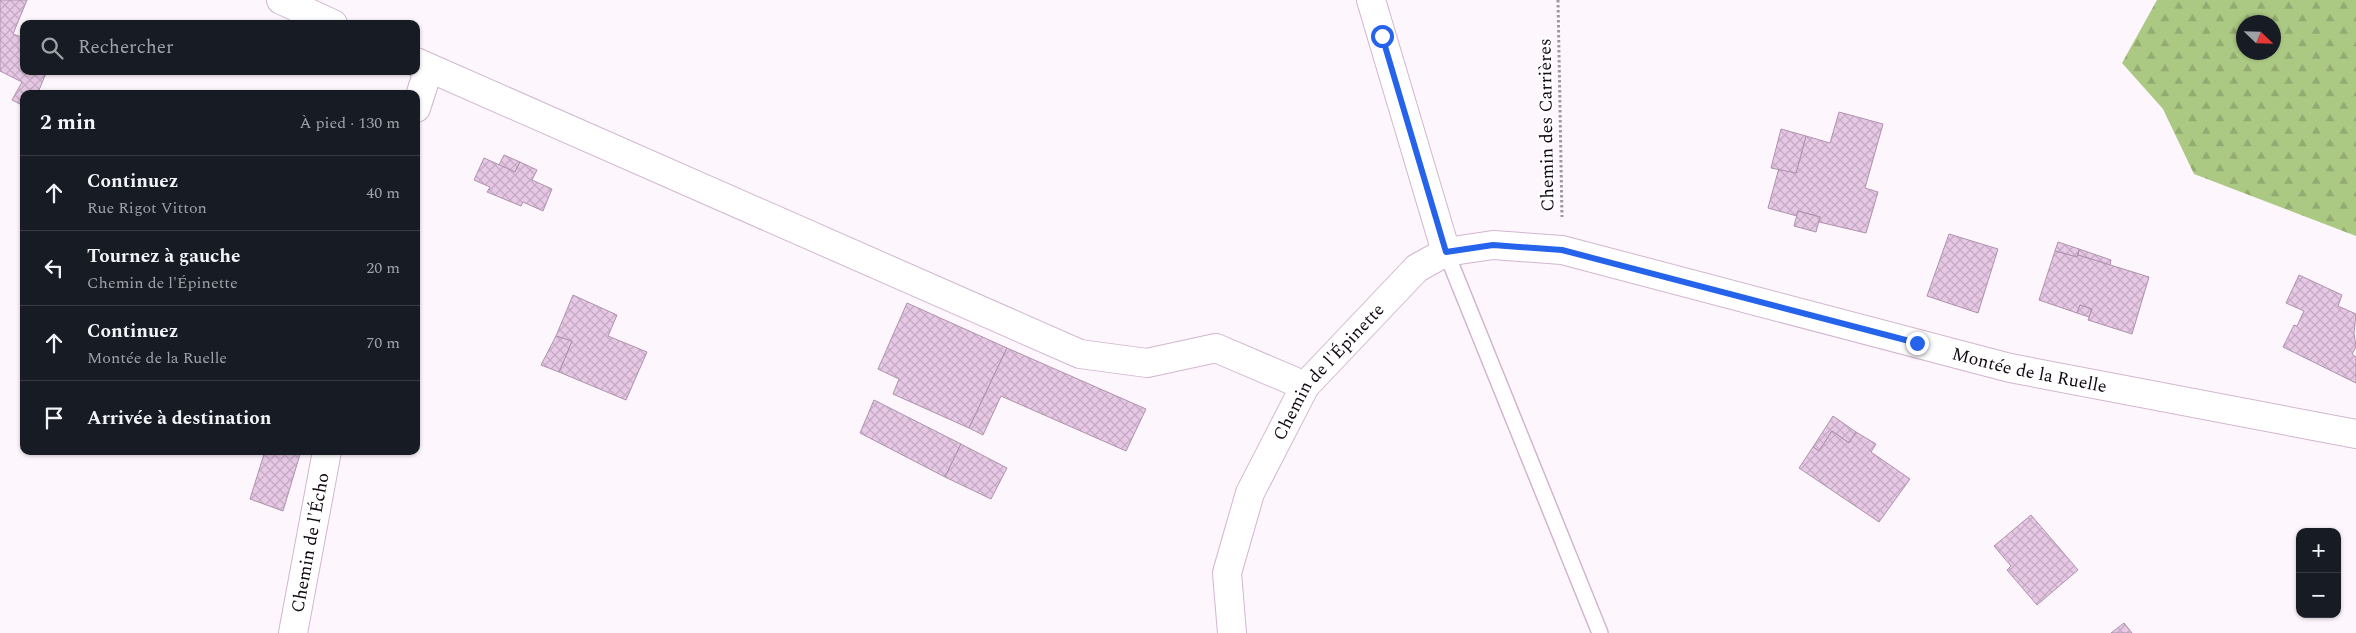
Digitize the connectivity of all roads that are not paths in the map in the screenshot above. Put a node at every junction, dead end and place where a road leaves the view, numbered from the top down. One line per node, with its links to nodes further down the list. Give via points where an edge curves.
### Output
1 (282, 0): 3 (street)
2 (1371, 0): 7 (street)
3 (324, 20)
4 (422, 65): 5 (street); 8 (street, via 1080,354 1147,363 1216,348)
5 (419, 90)
6 (1562, 250): 7 (street, Chemin de l'Épinette, via 1493,245); 9 (street, Montée de la Ruelle, via 2010,368)
7 (1446, 252): 8 (street, Chemin de l'Épinette, via 1417,268); 13 (lane)
8 (1305, 386): 12 (street, Chemin de l'Épinette, via 1250,493 1228,573)
9 (2356, 434)
10 (326, 455): 11 (street, Chemin de l'Écho)
11 (293, 633)
12 (1232, 633)
13 (1600, 633)

